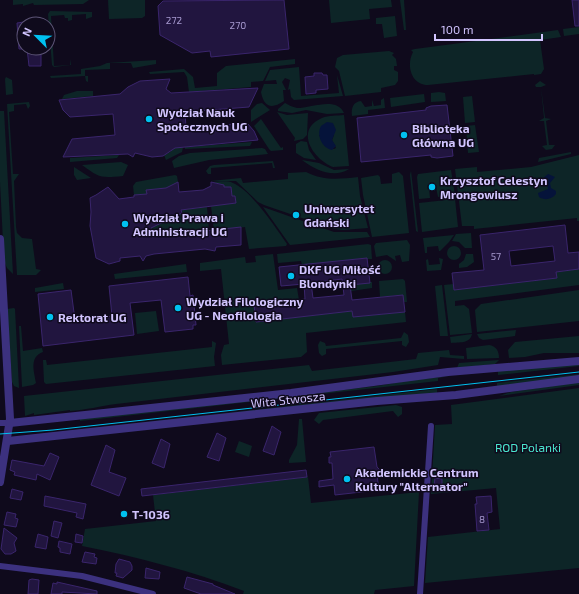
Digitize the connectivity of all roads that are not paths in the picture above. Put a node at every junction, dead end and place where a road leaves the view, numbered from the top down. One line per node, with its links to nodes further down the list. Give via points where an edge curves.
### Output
1 (0, 239): 5 (street)
2 (579, 361): 5 (street, Wita Stwosza, via 448,372 291,393)
3 (579, 379): 7 (street, Wita Stwosza, via 456,395)
4 (0, 423): 5 (street, Wita Stwosza)
5 (10, 423): 7 (street)
6 (431, 426): 11 (street)
7 (4, 441): 8 (street)
8 (0, 482)
9 (0, 566): 10 (street, via 82,576)
10 (153, 594)
11 (420, 594)

